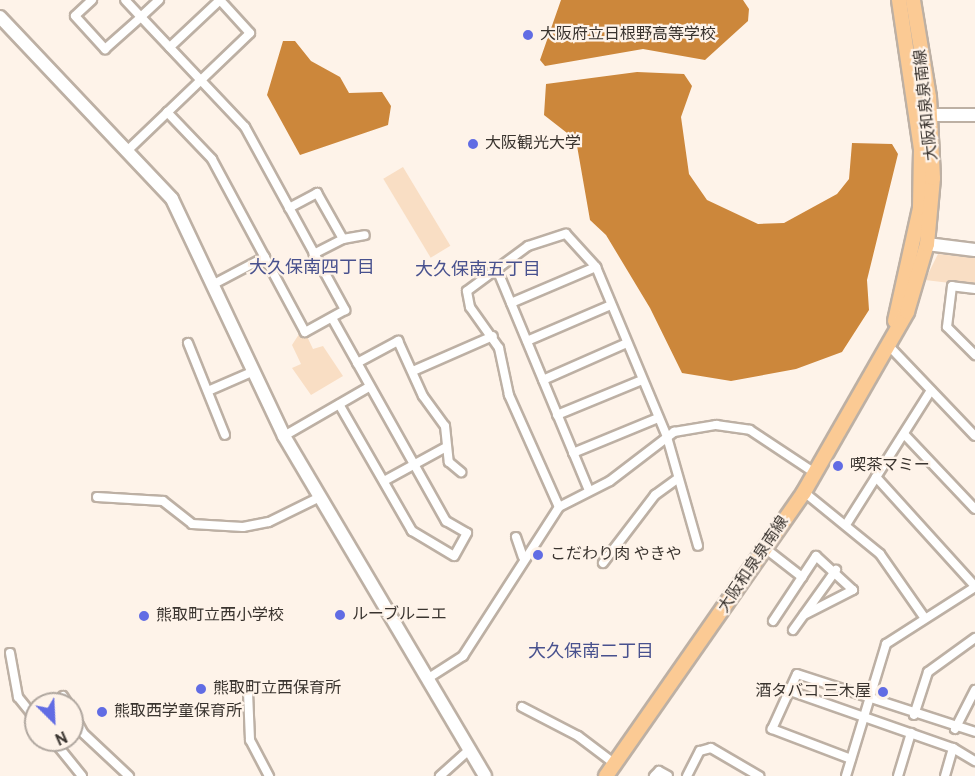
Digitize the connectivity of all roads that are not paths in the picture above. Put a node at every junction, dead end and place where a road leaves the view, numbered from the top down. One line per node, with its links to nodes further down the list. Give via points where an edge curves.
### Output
1 (92, 0): 7 (street, via 75,16 105,49)
2 (125, 0): 7 (street)
3 (159, 0): 7 (street)
4 (899, 0): 11 (main road, 大阪和泉泉南線)
5 (912, 0): 11 (main road, 大阪和泉泉南線)
6 (0, 17): 13 (street)
7 (141, 17): 8 (street)
8 (170, 47): 9 (street); 9 (street, via 220,0 250,33)
9 (201, 80): 10 (street); 14 (street, via 245,127)
10 (167, 112): 13 (street); 20 (street, via 212,159)
11 (925, 115): 12 (street); 17 (main road, 大阪和泉泉南線, via 933,178); 33 (main road, 大阪和泉泉南線, via 920,208)
12 (975, 115)
13 (128, 150): 23 (street, via 172,199)
14 (289, 208): 16 (street, via 317,193); 19 (street)
15 (365, 235): 16 (street)
16 (343, 239): 19 (street)
17 (927, 244): 18 (street); 33 (main road, 大阪和泉泉南線, via 907,312)
18 (975, 250)
19 (314, 254): 27 (street, via 345,310)
20 (265, 257): 23 (street); 27 (street, via 305,332)
21 (496, 267): 22 (street, via 528,246 566,234); 25 (street); 28 (street, via 467,291 470,307)
22 (596, 267): 25 (street); 26 (street)
23 (212, 285): 38 (street)
24 (975, 289): 32 (street, via 952,286 947,327)
25 (511, 303): 29 (street)
26 (611, 305): 29 (street); 31 (street)
27 (332, 318): 36 (street)
28 (493, 336): 37 (street); 64 (street, via 521,426)
29 (527, 341): 39 (street)
30 (189, 343): 43 (street)
31 (627, 343): 39 (street); 40 (street)
32 (964, 345): 34 (street); 35 (street)
33 (889, 346): 42 (street); 56 (main road, 大阪和泉泉南線)
34 (975, 346)
35 (975, 355)
36 (357, 363): 37 (street, via 399,340); 41 (street)
37 (413, 371): 52 (street, via 445,426)
38 (252, 372): 43 (street); 49 (street)
39 (543, 380): 45 (street)
40 (642, 380): 45 (street); 46 (street)
41 (369, 387): 44 (street); 54 (street)
42 (931, 390): 47 (street); 50 (street)
43 (207, 391): 48 (street)
44 (339, 404): 49 (street); 59 (street)
45 (557, 415): 53 (street)
46 (658, 418): 51 (street); 53 (street)
47 (904, 434): 57 (street); 65 (street)
48 (225, 435)
49 (284, 435): 63 (street)
50 (975, 436)
51 (667, 437): 56 (street, via 716,426 750,430); 58 (street); 60 (street, via 610,481)
52 (446, 447): 54 (street); 55 (street, via 449,462)
53 (573, 453): 60 (street)
54 (413, 464): 59 (street); 59 (street, via 446,521 467,533 454,556 412,531)
55 (461, 472)
56 (815, 473): 61 (main road, 大阪和泉泉南線)
57 (876, 477): 66 (street); 74 (street)
58 (676, 480): 68 (street); 71 (street, via 656,495)
59 (384, 481)
60 (589, 490): 64 (street)
61 (804, 492): 66 (street); 69 (main road, 大阪和泉泉南線)
62 (97, 497): 63 (street, via 163,501 192,524 243,527 269,522)
63 (320, 498): 81 (street)
64 (559, 507): 70 (street)
65 (975, 508)
66 (847, 523): 76 (street, via 897,574)
67 (516, 537): 70 (street)
68 (698, 546)
69 (766, 549): 73 (street); 99 (main road, 大阪和泉泉南線)
70 (523, 557): 81 (street, via 463,656)
71 (603, 563)
72 (836, 570): 73 (street, via 816,556); 75 (street); 75 (street, via 853,590)
73 (802, 577): 77 (street)
74 (975, 587): 76 (street)
75 (804, 615): 78 (street)
76 (924, 617): 85 (street, via 886,644)
77 (773, 621)
78 (793, 630)
79 (975, 638): 88 (street, via 928,672)
80 (10, 653): 86 (street, via 18,697)
81 (427, 679): 95 (street)
82 (975, 690): 90 (street)
83 (790, 691): 85 (street, via 797,674); 89 (street); 97 (street, via 772,729)
84 (248, 692): 102 (street, via 250,740)
85 (869, 699): 88 (street); 89 (street)
86 (24, 704)
87 (522, 707): 99 (street, via 578,736)
88 (914, 715): 90 (street)
89 (862, 716): 92 (street); 97 (street)
90 (955, 729): 91 (street)
91 (975, 732)
92 (911, 733): 94 (street); 111 (street)
93 (84, 734): 101 (street)
94 (953, 748): 98 (street); 112 (street)
95 (469, 750): 103 (street); 104 (street)
96 (63, 752): 100 (street)
97 (851, 759): 110 (street)
98 (975, 761)
99 (615, 764): 105 (main road, 大阪和泉泉南線)
100 (82, 776)
101 (129, 776)
102 (269, 776)
103 (440, 776)
104 (485, 776)
105 (606, 776)
106 (654, 776): 107 (street, via 659,771)
107 (668, 776)
108 (687, 776): 109 (street, via 700,751 711,748)
109 (759, 776)
110 (846, 776)
111 (898, 776)
112 (945, 776)

